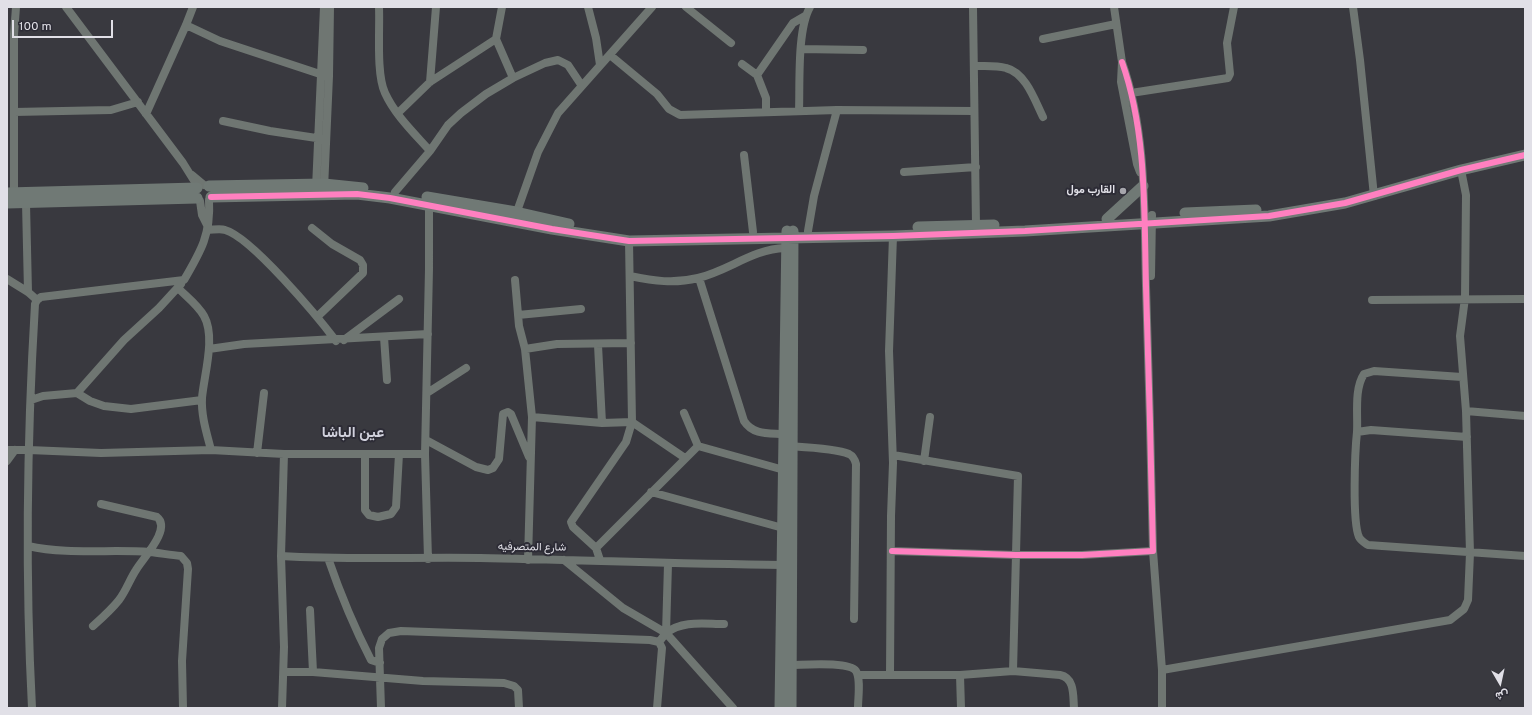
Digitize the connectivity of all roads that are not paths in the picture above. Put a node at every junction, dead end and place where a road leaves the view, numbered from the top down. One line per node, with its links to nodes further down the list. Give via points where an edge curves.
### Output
1 (16, 7): 40 (street)
2 (66, 7): 36 (street)
3 (193, 7): 19 (street)
4 (324, 7): 31 (street)
5 (330, 7): 31 (street)
6 (379, 7): 42 (street, via 381,80 385,93)
7 (436, 7): 33 (street)
8 (502, 7): 20 (street)
9 (588, 7): 28 (street)
10 (652, 7): 25 (street)
11 (686, 7): 22 (street)
12 (810, 7): 17 (street)
13 (973, 7): 29 (street)
14 (1114, 7): 18 (street)
15 (1234, 7): 35 (street, via 1228,34 1228,78)
16 (1353, 7): 58 (street)
17 (805, 16): 23 (street); 30 (street, via 793,23)
18 (1116, 24): 21 (street); 26 (street)
19 (186, 25): 31 (street, via 220,41); 43 (street)
20 (496, 38): 32 (street); 33 (street)
21 (1043, 39)
22 (731, 42)
23 (801, 49): 24 (street); 38 (street)
24 (863, 50)
25 (610, 55): 28 (street); 41 (street, via 657,94 669,109 680,115)
26 (1122, 62): 35 (street); 53 (street, via 1124,96)
27 (742, 64): 30 (street)
28 (600, 65): 34 (street)
29 (974, 66): 39 (street); 44 (street, via 1012,70 1027,87)
30 (757, 75): 41 (street, via 766,98)
31 (326, 76): 46 (street)
32 (513, 78): 34 (street, via 544,63 558,60 568,65); 47 (street, via 458,115 444,128)
33 (430, 82): 42 (street)
34 (582, 86): 62 (street, via 551,125 538,152)
35 (1131, 93): 53 (street, via 1141,153)
36 (138, 102): 40 (street, via 110,110); 43 (street)
37 (837, 110): 38 (street); 39 (street); 68 (street, via 814,196)
38 (799, 111): 41 (street)
39 (974, 111): 50 (street)
40 (14, 112): 56 (street)
41 (766, 112)
42 (398, 113): 47 (street)
43 (146, 114): 57 (street)
44 (1043, 118)
45 (223, 121): 46 (street)
46 (322, 139): 54 (street)
47 (430, 151): 55 (street)
48 (744, 155): 69 (street)
49 (1525, 156): 51 (street)
50 (976, 167): 52 (street); 65 (street)
51 (1461, 170): 58 (street); 80 (street, via 1466,196)
52 (904, 172)
53 (1142, 181): 63 (street); 64 (street)
54 (320, 189): 55 (street); 57 (street); 61 (street)
55 (395, 192): 62 (street)
56 (11, 193): 57 (street)
57 (203, 193): 60 (street); 66 (street, via 202,215)
58 (1374, 196): 64 (street, via 1345,203 1250,217)
59 (7, 203): 60 (street)
60 (26, 203): 79 (street)
61 (429, 205): 62 (street); 88 (street)
62 (515, 217): 69 (street, via 656,235); 72 (street)
63 (1107, 219): 64 (street); 65 (street)
64 (1148, 219): 70 (street, via 1025,231); 136 (street)
65 (976, 225): 68 (street)
66 (207, 228): 76 (street, via 203,247); 87 (street, via 226,230 235,235 284,280)
67 (312, 228): 87 (street, via 332,244 360,260 364,270)
68 (808, 231): 71 (street)
69 (753, 232): 71 (street)
70 (893, 236): 71 (street); 124 (street, via 889,351)
71 (789, 237): 72 (street); 74 (street, via 766,250); 111 (street); 115 (street, via 791,372)
72 (629, 241): 73 (street)
73 (630, 276): 74 (street, via 661,282); 91 (street)
74 (699, 278): 111 (street, via 744,421 755,431)
75 (7, 279): 79 (street)
76 (184, 280): 78 (street); 83 (street, via 41,297)
77 (515, 280): 86 (street)
78 (179, 289): 93 (street, via 204,316 208,327); 99 (street, via 124,340)
79 (28, 292): 83 (street)
80 (1465, 298): 82 (street); 84 (street); 96 (street, via 1460,336)
81 (399, 299): 90 (street)
82 (1525, 299)
83 (37, 300): 101 (street, via 31,360)
84 (1372, 300)
85 (581, 309): 86 (street)
86 (518, 315): 94 (street, via 520,335)
87 (318, 316): 90 (street)
88 (428, 334): 89 (street); 100 (street)
89 (384, 337): 90 (street); 97 (street)
90 (340, 340): 93 (street, via 244,344)
91 (631, 343): 92 (street); 108 (street)
92 (598, 345): 94 (street, via 557,344); 109 (street)
93 (208, 349): 102 (street)
94 (525, 349): 106 (street)
95 (466, 368): 100 (street)
96 (1462, 377): 103 (street); 110 (street, via 1374,371 1364,374 1358,390)
97 (387, 380)
98 (264, 392): 119 (street)
99 (77, 393): 101 (street, via 43,396); 102 (street, via 104,406 130,408)
100 (427, 393): 113 (street)
101 (31, 400): 117 (street)
102 (202, 400): 118 (street, via 205,428)
103 (1466, 411): 105 (street); 112 (street)
104 (684, 413): 114 (street)
105 (1525, 416)
106 (532, 417): 109 (street); 125 (street)
107 (930, 417): 128 (street)
108 (632, 422): 109 (street); 126 (street); 134 (street, via 626,442 572,522 573,527)
109 (602, 423)
110 (1358, 432): 112 (street, via 1371,430); 138 (street, via 1355,495 1357,530 1363,541 1368,545)
111 (783, 434): 115 (street)
112 (1467, 437): 138 (street)
113 (426, 440): 123 (street); 125 (street, via 488,470 497,464 499,459 502,414 508,412)
114 (698, 446): 126 (street); 129 (street)
115 (788, 446): 129 (street); 150 (street, via 823,449 848,454 854,458); 156 (street)
116 (11, 450): 117 (street); 127 (street)
117 (29, 450): 118 (street, via 101,454); 133 (street)
118 (211, 450): 119 (street)
119 (257, 453): 120 (street)
120 (284, 454): 121 (street); 140 (street)
121 (365, 454): 122 (street); 122 (street, via 365,510 369,516 378,517 391,514 396,507)
122 (399, 454): 123 (street)
123 (425, 454): 143 (street)
124 (893, 455): 128 (street); 135 (street)
125 (530, 458): 144 (street)
126 (685, 458): 130 (street)
127 (7, 461)
128 (924, 461): 139 (street, via 1018,476)
129 (784, 470): 132 (street)
130 (650, 492): 132 (street); 134 (street)
131 (101, 504): 137 (street, via 160,519 162,526)
132 (783, 528): 148 (street)
133 (28, 546): 137 (street, via 74,551); 165 (street)
134 (596, 548): 146 (street)
135 (892, 551): 139 (street); 162 (street)
136 (1153, 551): 139 (street); 157 (street)
137 (149, 552): 152 (street, via 136,568 122,596); 166 (street, via 181,556 188,568 182,661)
138 (1470, 553): 141 (street); 157 (street, via 1468,600 1464,609 1450,620)
139 (1016, 555): 158 (street)
140 (281, 556): 142 (street, شارع المتصرفيه); 159 (street)
141 (1525, 556)
142 (328, 558): 143 (street, شارع المتصرفيه); 155 (street, via 357,633 371,660)
143 (428, 558): 144 (street, شارع المتصرفيه)
144 (528, 560): 145 (street, شارع المتصرفيه)
145 (564, 560): 146 (street, شارع المتصرفيه); 153 (street, via 623,608)
146 (600, 560): 147 (street, شارع المتصرفيه)
147 (668, 564): 148 (street, شارع المتصرفيه); 153 (street)
148 (783, 566): 172 (street)
149 (310, 610): 160 (street)
150 (854, 619)
151 (724, 624): 153 (street, via 683,624)
152 (93, 626)
153 (666, 633): 154 (street); 171 (street)
154 (659, 642): 155 (street, via 401,631 388,633 382,639); 170 (street, via 662,648)
155 (380, 663): 164 (street)
156 (791, 664): 161 (street, via 850,666); 173 (street)
157 (1162, 670): 177 (street)
158 (1013, 671): 163 (street); 176 (street, via 1065,676 1071,683)
159 (284, 672): 160 (street); 167 (street)
160 (313, 672): 164 (street)
161 (858, 675): 162 (street); 174 (street)
162 (890, 675): 163 (street)
163 (960, 675): 175 (street)
164 (381, 679): 168 (street); 169 (street, via 508,683 518,690)
165 (32, 708)
166 (183, 708)
167 (282, 708)
168 (381, 708)
169 (519, 708)
170 (657, 708)
171 (733, 708)
172 (780, 708)
173 (790, 708)
174 (858, 708)
175 (961, 708)
176 (1074, 708)
177 (1162, 708)

